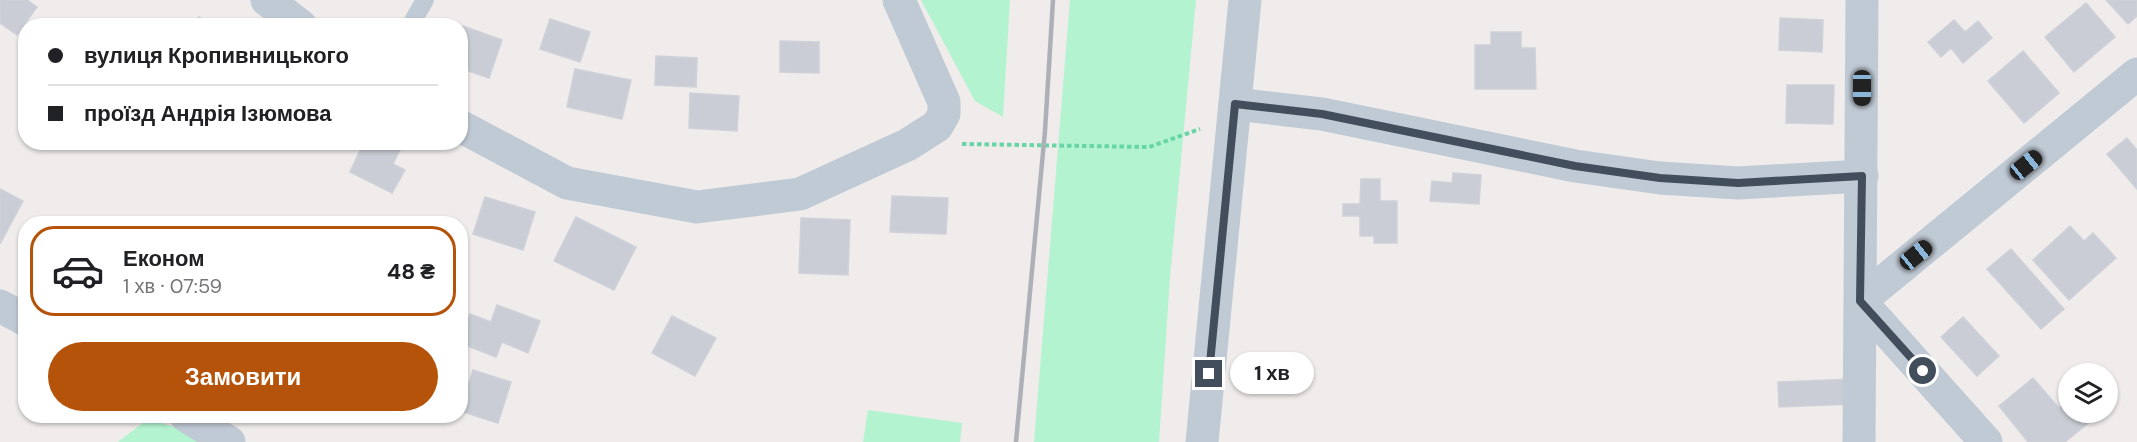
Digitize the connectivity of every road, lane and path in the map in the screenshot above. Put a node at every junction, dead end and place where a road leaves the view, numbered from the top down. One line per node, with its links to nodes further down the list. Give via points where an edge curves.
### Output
1 (267, 0): 6 (street)
2 (425, 0): 7 (lane)
3 (899, 0): 10 (street, via 944,102 944,114)
4 (1245, 0): 9 (street)
5 (1863, 0): 12 (street)
6 (291, 18)
7 (415, 18)
8 (2137, 74): 13 (street)
9 (1235, 104): 10 (path, via 1196,132 1149,147 963,145); 12 (street, via 1322,114 1575,166 1660,178 1738,183); 18 (street)
10 (937, 126): 11 (street, via 907,145 800,195 697,207 567,183)
11 (468, 130)
12 (1862, 176): 13 (street)
13 (1860, 301): 19 (street); 20 (street)
14 (0, 306): 15 (street)
15 (18, 316)
16 (198, 423): 17 (street)
17 (229, 442)
18 (1202, 442)
19 (1859, 442)
20 (1986, 442)

